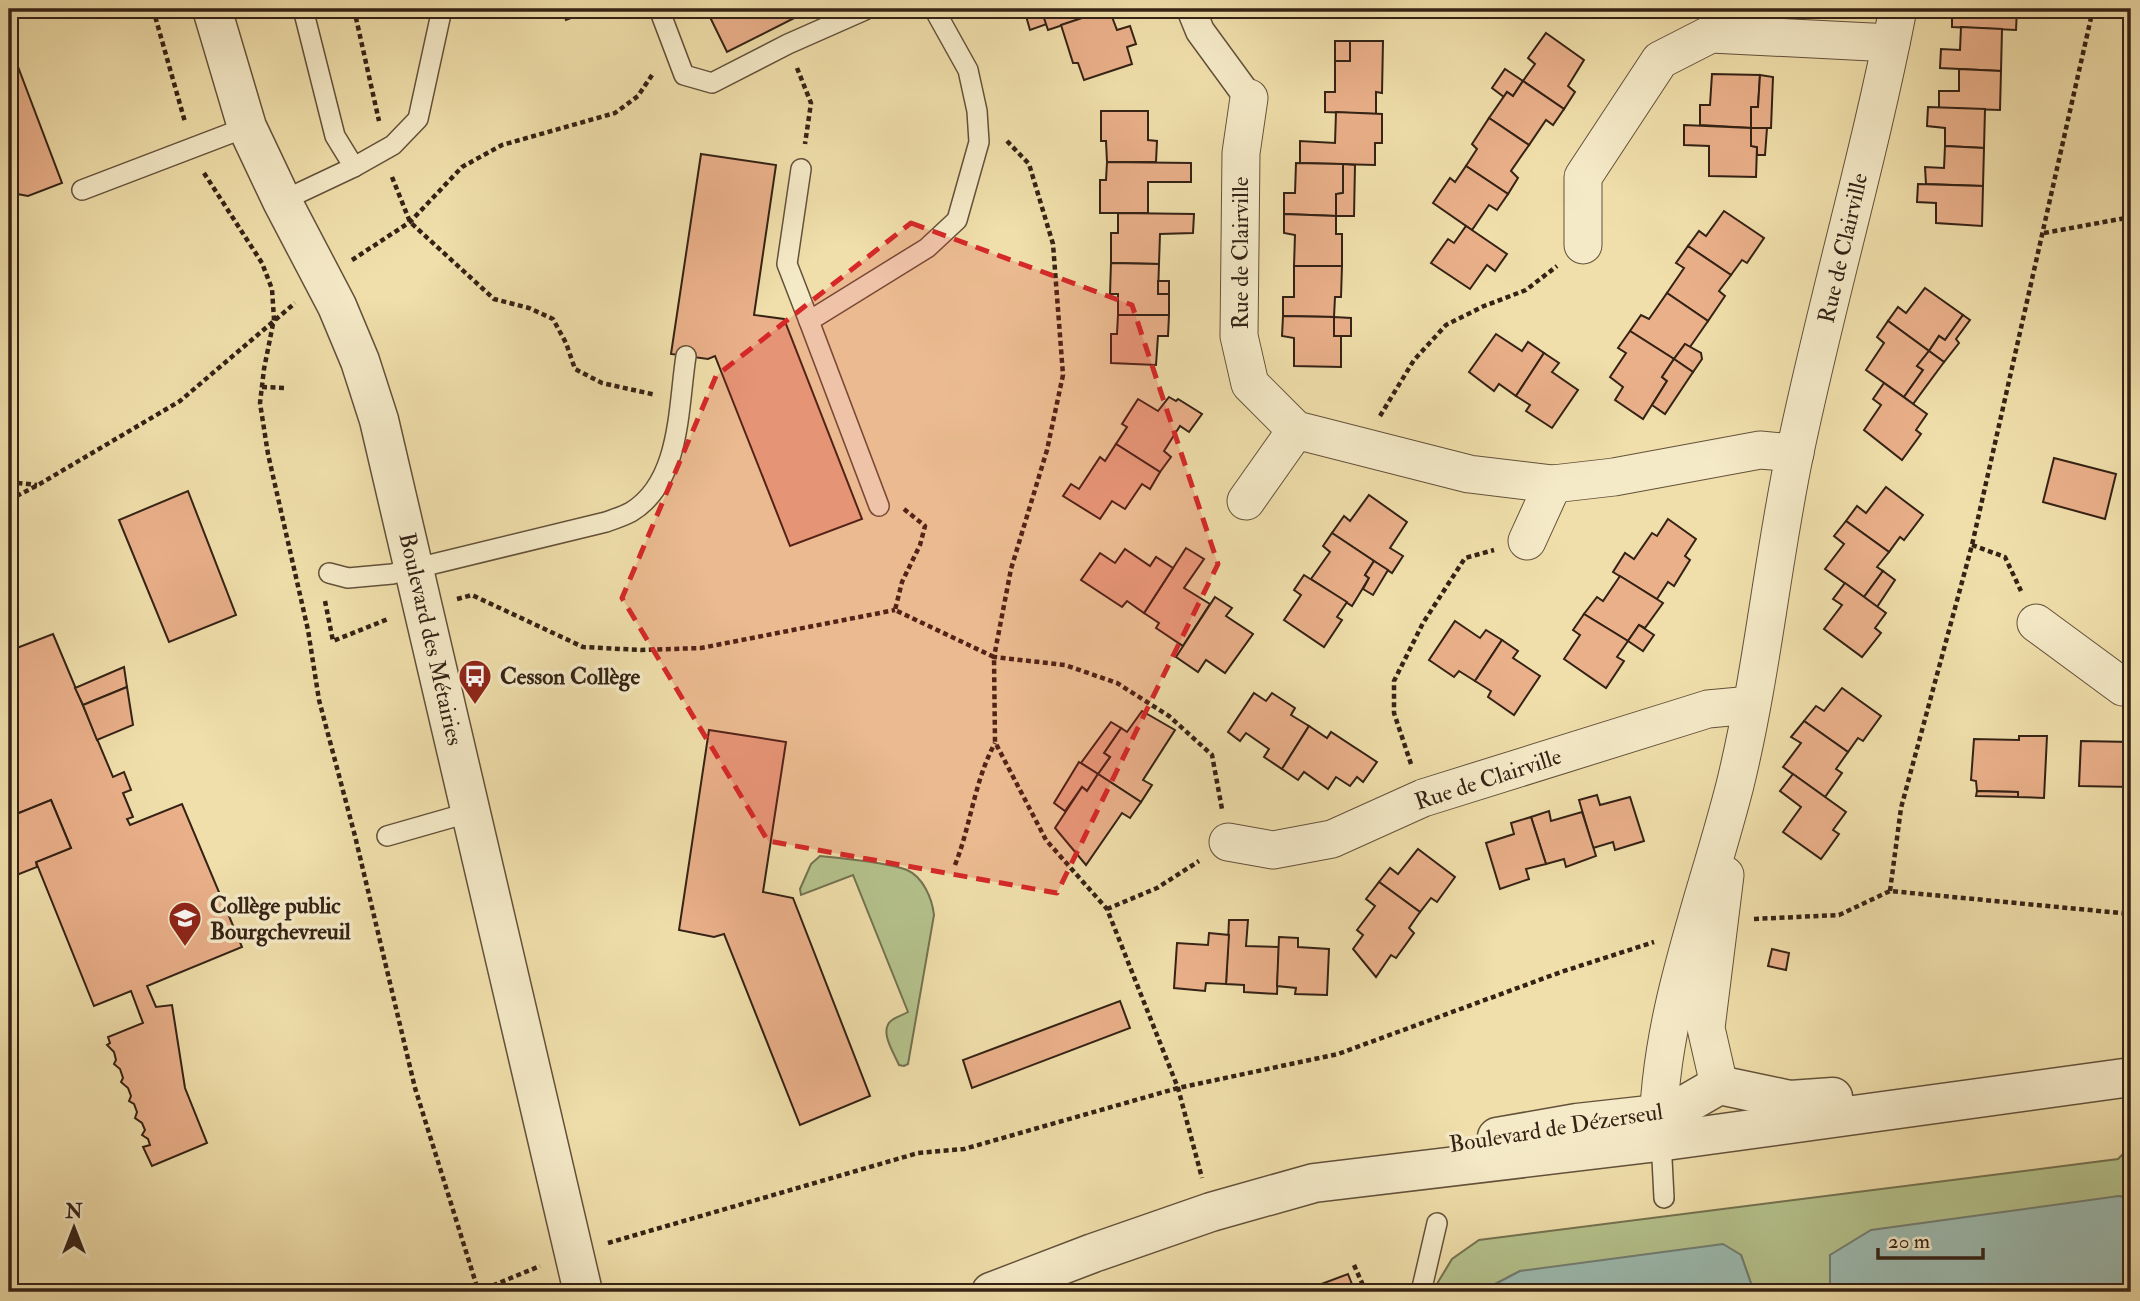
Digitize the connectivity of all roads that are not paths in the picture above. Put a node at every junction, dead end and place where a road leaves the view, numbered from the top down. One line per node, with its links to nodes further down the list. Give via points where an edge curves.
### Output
1 (212, 9): 10 (street, Boulevard des Métairies)
2 (303, 9): 11 (lane, via 335,136)
3 (442, 9): 11 (lane, via 418,119 385,150)
4 (660, 9): 7 (lane, via 684,75 712,83)
5 (934, 9): 16 (lane, via 968,70 977,111 979,142 957,220 927,248)
6 (1191, 9): 9 (street, via 1200,32)
7 (866, 10)
8 (1894, 26): 15 (street, Rue de Clairville, via 1710,34 1660,60 1583,177); 19 (street, Rue de Clairville)
9 (1249, 98): 18 (street, Rue de Clairville, via 1241,153 1238,336 1250,384)
10 (247, 127): 13 (lane); 14 (street, Boulevard des Métairies)
11 (354, 167): 14 (lane)
12 (801, 169): 16 (lane, via 787,264)
13 (82, 190)
14 (282, 201): 24 (street, Boulevard des Métairies, via 324,279 360,361)
15 (1583, 246)
16 (808, 321): 22 (lane)
17 (687, 356): 24 (lane, via 675,443 664,475 631,512)
18 (1296, 430): 20 (street, via 1469,474); 21 (street)
19 (1795, 453): 20 (street, via 1760,450); 28 (street, Rue de Clairville)
20 (1553, 484): 23 (street)
21 (1246, 501)
22 (879, 506)
23 (1527, 541)
24 (415, 568): 25 (lane, via 348,578); 29 (street, Boulevard des Métairies)
25 (329, 573)
26 (2036, 623): 27 (street, via 2123,687)
27 (2131, 687)
28 (1751, 705): 31 (street, Rue de Clairville, via 1708,709 1423,798 1332,839 1273,849); 32 (street, Rue de Clairville)
29 (471, 812): 30 (lane); 38 (street, Boulevard des Métairies)
30 (387, 836)
31 (1227, 842)
32 (1706, 925): 34 (street, Rue de Clairville, via 1706,1028); 35 (street, Rue de Clairville, via 1663,1052)
33 (2131, 1076): 34 (street, Boulevard de Dézerseul, via 1790,1100); 35 (street, Boulevard de Dézerseul)
34 (1719, 1085): 35 (street, Boulevard de Dézerseul)
35 (1658, 1128): 36 (lane); 39 (street, Boulevard de Dézerseul, via 1314,1183 1211,1212)
36 (1664, 1198)
37 (1437, 1223): 40 (lane)
38 (583, 1292)
39 (991, 1292)
40 (1421, 1292)

